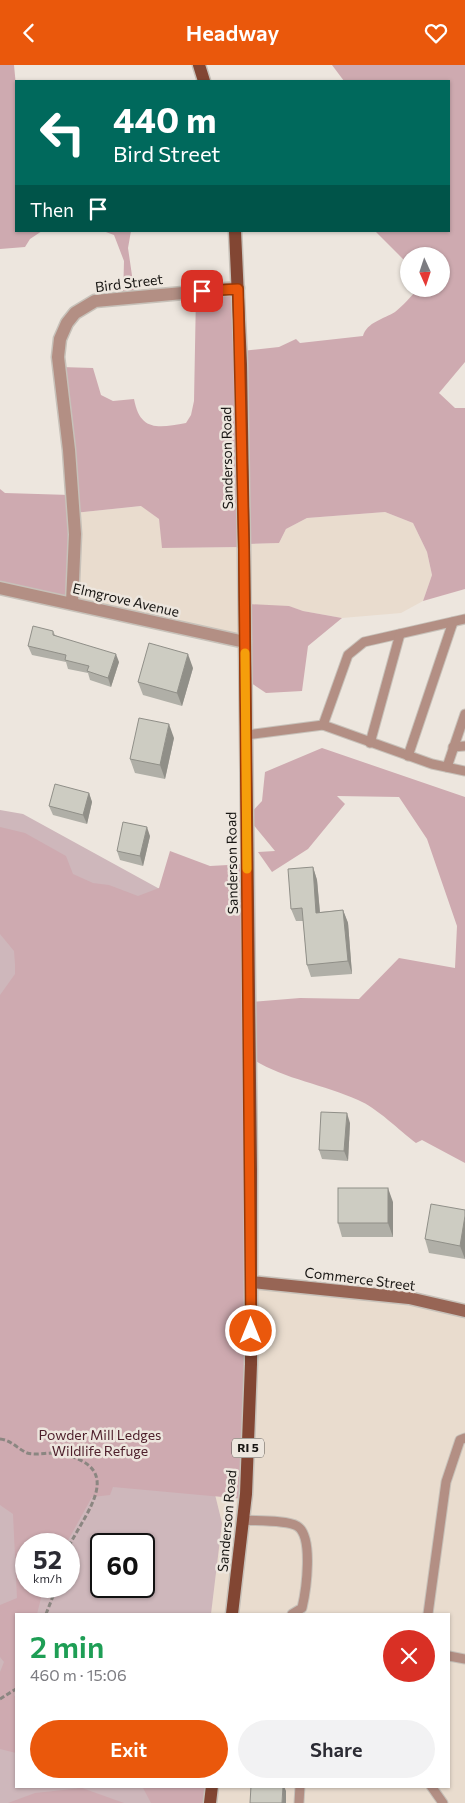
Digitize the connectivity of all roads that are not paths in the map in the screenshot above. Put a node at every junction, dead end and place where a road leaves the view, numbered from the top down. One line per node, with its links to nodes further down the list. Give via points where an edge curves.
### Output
1 (199, 65): 2 (main road)
2 (204, 80)
3 (235, 232): 4 (main road, Sanderson Road / RI 5)
4 (238, 289): 6 (street, Bird Street, via 95,301 75,313 64,328 58,357 75,534); 10 (main road, Sanderson Road / RI 5)
5 (0, 588): 6 (street, Elmgrove Avenue)
6 (72, 603): 10 (street, Elmgrove Avenue)
7 (465, 619): 8 (lane)
8 (453, 622): 9 (lane); 17 (lane)
9 (400, 634): 12 (lane, via 364,642 348,655); 14 (lane)
10 (245, 642): 13 (main road, Sanderson Road / RI 5)
11 (465, 714): 16 (lane)
12 (322, 725): 13 (lane); 14 (lane)
13 (246, 735): 20 (main road, Sanderson Road / RI 5)
14 (370, 743): 17 (lane)
15 (465, 746): 16 (lane)
16 (454, 747): 18 (lane)
17 (408, 756): 18 (lane)
18 (446, 767): 19 (lane)
19 (465, 771)
20 (251, 1282): 21 (street, Commerce Street, via 409,1299); 23 (main road, Sanderson Road / RI 5, via 251,1364)
21 (465, 1311)
22 (465, 1438): 26 (lane, via 460,1440 446,1482)
23 (243, 1520): 24 (main road, Sanderson Road / RI 5); 25 (lane, via 296,1525 304,1534 307,1545 305,1594 302,1608)
24 (232, 1613)
25 (294, 1613)
26 (428, 1613)
27 (450, 1657): 28 (lane)
28 (465, 1659)
29 (212, 1788): 32 (main road)
30 (300, 1788): 33 (lane)
31 (433, 1788): 34 (lane)
32 (210, 1803)
33 (299, 1803)
34 (444, 1803)

